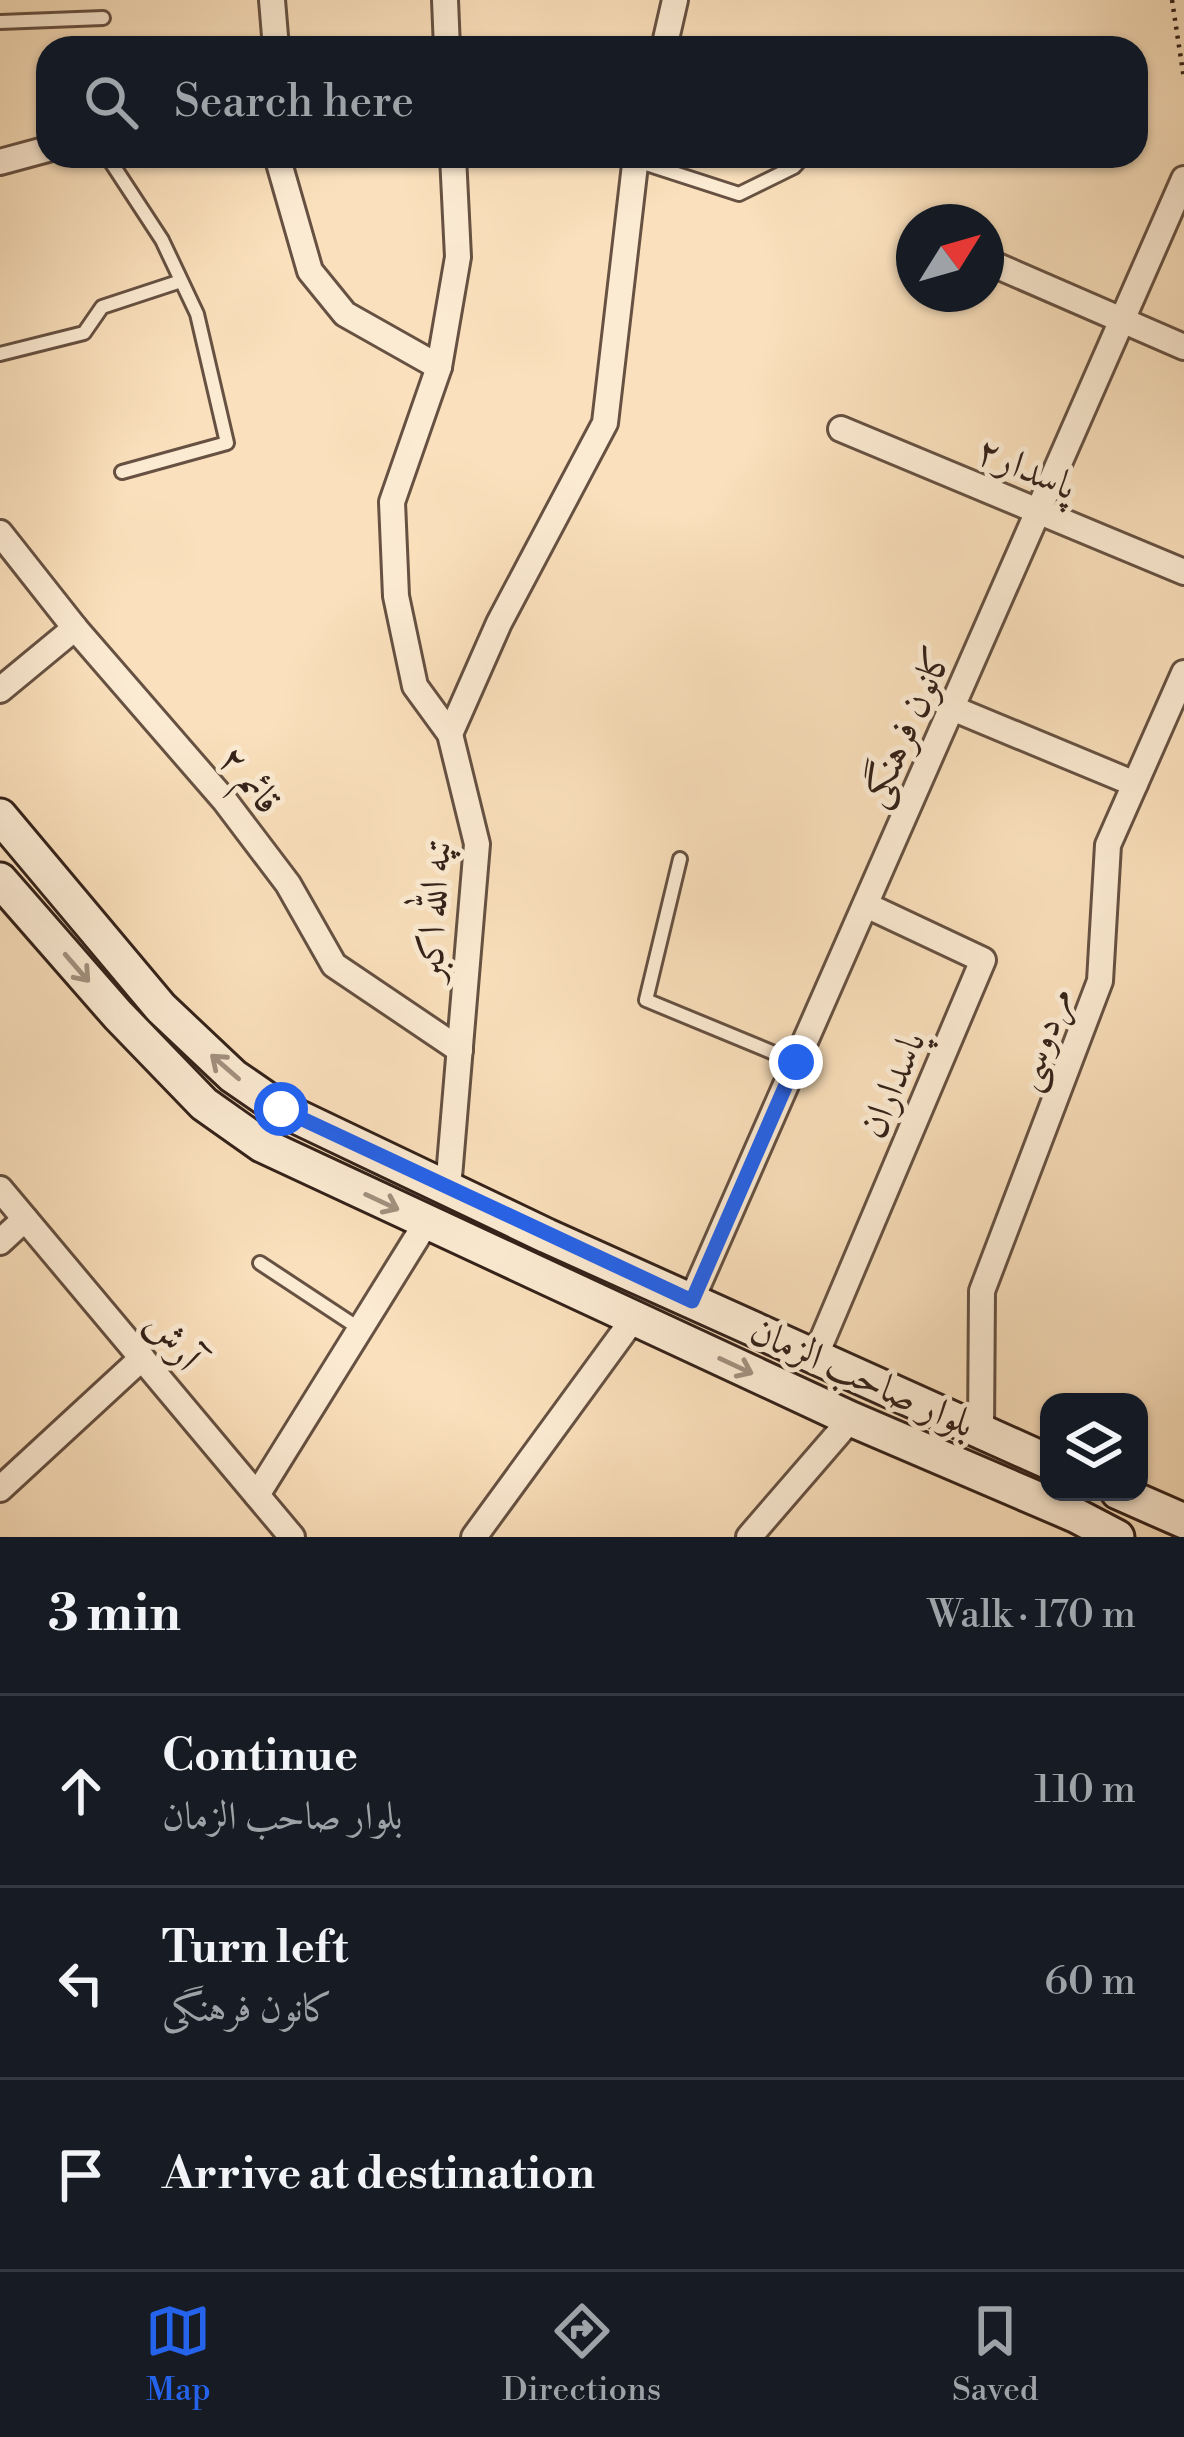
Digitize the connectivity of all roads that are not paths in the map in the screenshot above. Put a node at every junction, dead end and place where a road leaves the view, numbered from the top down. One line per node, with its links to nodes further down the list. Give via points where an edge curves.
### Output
1 (272, 0): 6 (street)
2 (445, 0): 7 (street)
3 (675, 0): 8 (street)
4 (103, 19): 5 (lane)
5 (0, 22)
6 (275, 36)
7 (447, 36)
8 (667, 36)
9 (36, 152): 10 (street)
10 (0, 162)
11 (115, 168): 19 (lane)
12 (280, 168): 23 (street, via 310,271 345,314)
13 (454, 168): 23 (street, تپه الله اکبر, via 458,257)
14 (635, 168): 33 (street, via 605,423)
15 (665, 168): 16 (lane, via 739,194)
16 (792, 168)
17 (1184, 179): 20 (street, کانون فرهنگی)
18 (1004, 269): 20 (street)
19 (182, 281): 22 (lane, via 102,307 84,333); 25 (lane, via 227,443)
20 (1122, 320): 21 (street); 26 (street, کانون فرهنگی)
21 (1184, 347)
22 (0, 354)
23 (439, 367): 33 (street, تپه الله اکبر, via 392,502 396,596 415,686)
24 (842, 429): 26 (street, پاسدار۲)
25 (122, 472)
26 (1038, 511): 28 (street, پاسدار۲); 32 (street, کانون فرهنگی)
27 (0, 532): 29 (street, قائم ۲)
28 (1184, 572)
29 (75, 628): 31 (street); 39 (street, قائم ۲, via 225,801 334,965)
30 (1184, 673): 34 (street, مردوسی)
31 (0, 690)
32 (952, 708): 34 (street); 38 (street, کانون فرهنگی)
33 (450, 734): 39 (street, تپه الله اکبر, via 477,844)
34 (1135, 784): 53 (street, مردوسی, via 1108,844 1100,981 982,1291)
35 (0, 816): 42 (main road, بلوار صاحب الزمان, one-way to 35, via 281,1109 233,1076 161,1008)
36 (680, 859): 40 (lane, via 646,1000)
37 (0, 880): 44 (main road, بلوار صاحب الزمان, one-way to 44, via 205,1104 262,1145)
38 (866, 904): 40 (street, کانون فرهنگی); 50 (street, پاسداران, via 983,960)
39 (460, 1050): 42 (street, تپه الله اکبر)
40 (796, 1062): 47 (street, کانون فرهنگی)
41 (0, 1189): 43 (street, آرش)
42 (448, 1189): 47 (main road, بلوار صاحب الزمان)
43 (26, 1220): 45 (street); 51 (street, آرش)
44 (426, 1223): 48 (main road, بلوار صاحب الزمان); 49 (street)
45 (0, 1242)
46 (260, 1263): 49 (lane)
47 (692, 1301): 50 (main road, بلوار صاحب الزمان)
48 (634, 1318): 52 (main road, بلوار صاحب الزمان, one-way to 52); 60 (street)
49 (360, 1329): 56 (street)
50 (815, 1357): 53 (main road, بلوار صاحب الزمان)
51 (142, 1358): 55 (street); 56 (street, آرش)
52 (851, 1419): 61 (street); 62 (main road, بلوار صاحب الزمان)
53 (981, 1432): 54 (main road, بلوار صاحب الزمان)
54 (1040, 1458)
55 (0, 1489)
56 (257, 1495): 59 (street, آرش)
57 (1138, 1501): 58 (main road)
58 (1184, 1521)
59 (292, 1537)
60 (473, 1537)
61 (749, 1537)
62 (1117, 1537)

